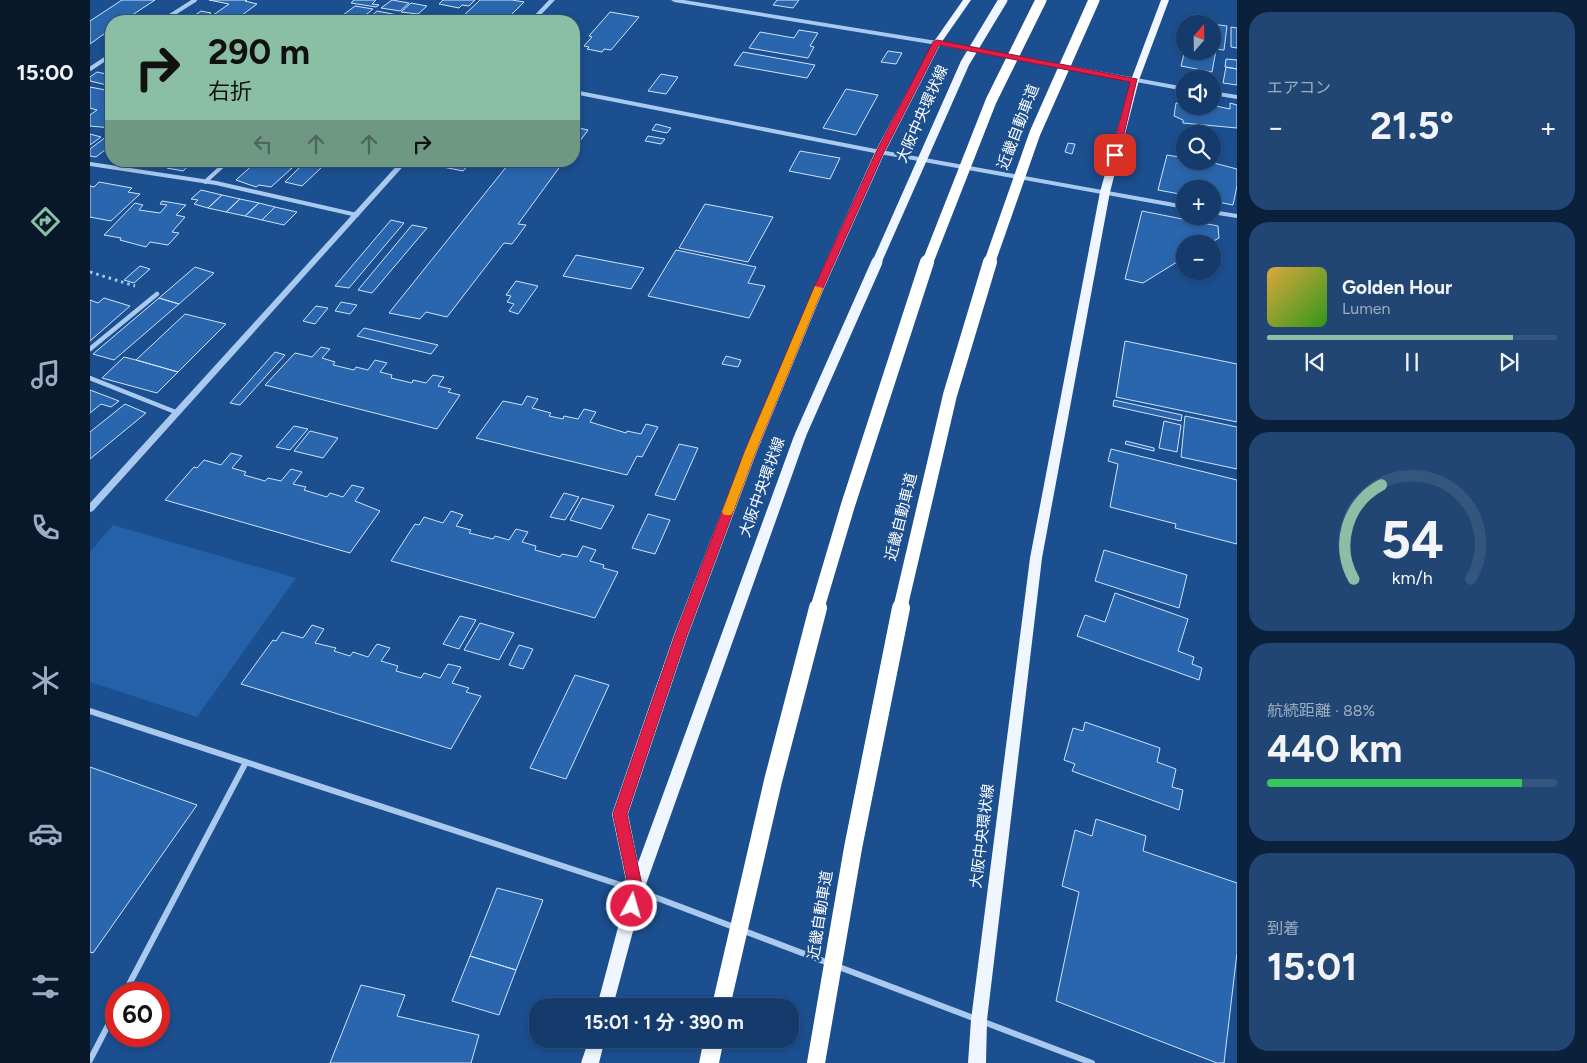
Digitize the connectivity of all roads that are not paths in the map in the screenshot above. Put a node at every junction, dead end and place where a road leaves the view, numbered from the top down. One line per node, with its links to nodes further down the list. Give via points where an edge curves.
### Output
1 (195, 0): 9 (street)
2 (552, 0): 10 (street)
3 (674, 0): 11 (street)
4 (967, 0): 11 (main road)
5 (1003, 0): 38 (main road, 大阪中央環状線, bridge, via 965,63 800,436)
6 (1041, 0): 41 (highway, 近畿自動車道, bridge, via 992,102 946,212 894,359 832,557 755,852)
7 (1094, 0): 49 (highway, 近畿自動車道, bridge, via 1019,178 958,364 908,573 847,872)
8 (1165, 0): 14 (main road, 大阪中央環状線)
9 (171, 15)
10 (538, 15)
11 (937, 42): 14 (street); 19 (main road)
12 (105, 59): 13 (street)
13 (90, 69)
14 (1134, 80): 15 (street); 26 (main road, 大阪中央環状線)
15 (1176, 87)
16 (580, 93): 19 (street)
17 (1221, 94): 18 (street)
18 (1237, 97)
19 (880, 152): 26 (street); 38 (main road, via 818,288 750,451 681,635 620,814)
20 (90, 164): 21 (street)
21 (105, 166)
22 (109, 167): 25 (street)
23 (221, 167): 25 (street)
24 (400, 167): 29 (street)
25 (205, 182): 29 (street)
26 (1105, 192): 27 (street); 42 (main road, 大阪中央環状線, via 1036,558)
27 (1176, 205)
28 (1221, 213): 30 (street)
29 (356, 215): 34 (street)
30 (1237, 216)
31 (157, 294): 32 (street)
32 (90, 349)
33 (90, 378): 34 (street)
34 (178, 413): 35 (street)
35 (90, 509)
36 (90, 711): 37 (street)
37 (246, 762): 38 (street); 39 (street)
38 (636, 890): 40 (main road, 大阪中央環状線); 42 (street)
39 (130, 982)
40 (607, 998)
41 (723, 998)
42 (978, 1020): 50 (main road, 大阪中央環状線); 51 (street)
43 (105, 1031): 46 (street)
44 (594, 1048): 47 (main road)
45 (712, 1048): 48 (highway)
46 (90, 1060)
47 (590, 1063)
48 (709, 1063)
49 (816, 1063)
50 (977, 1063)
51 (1092, 1063)

